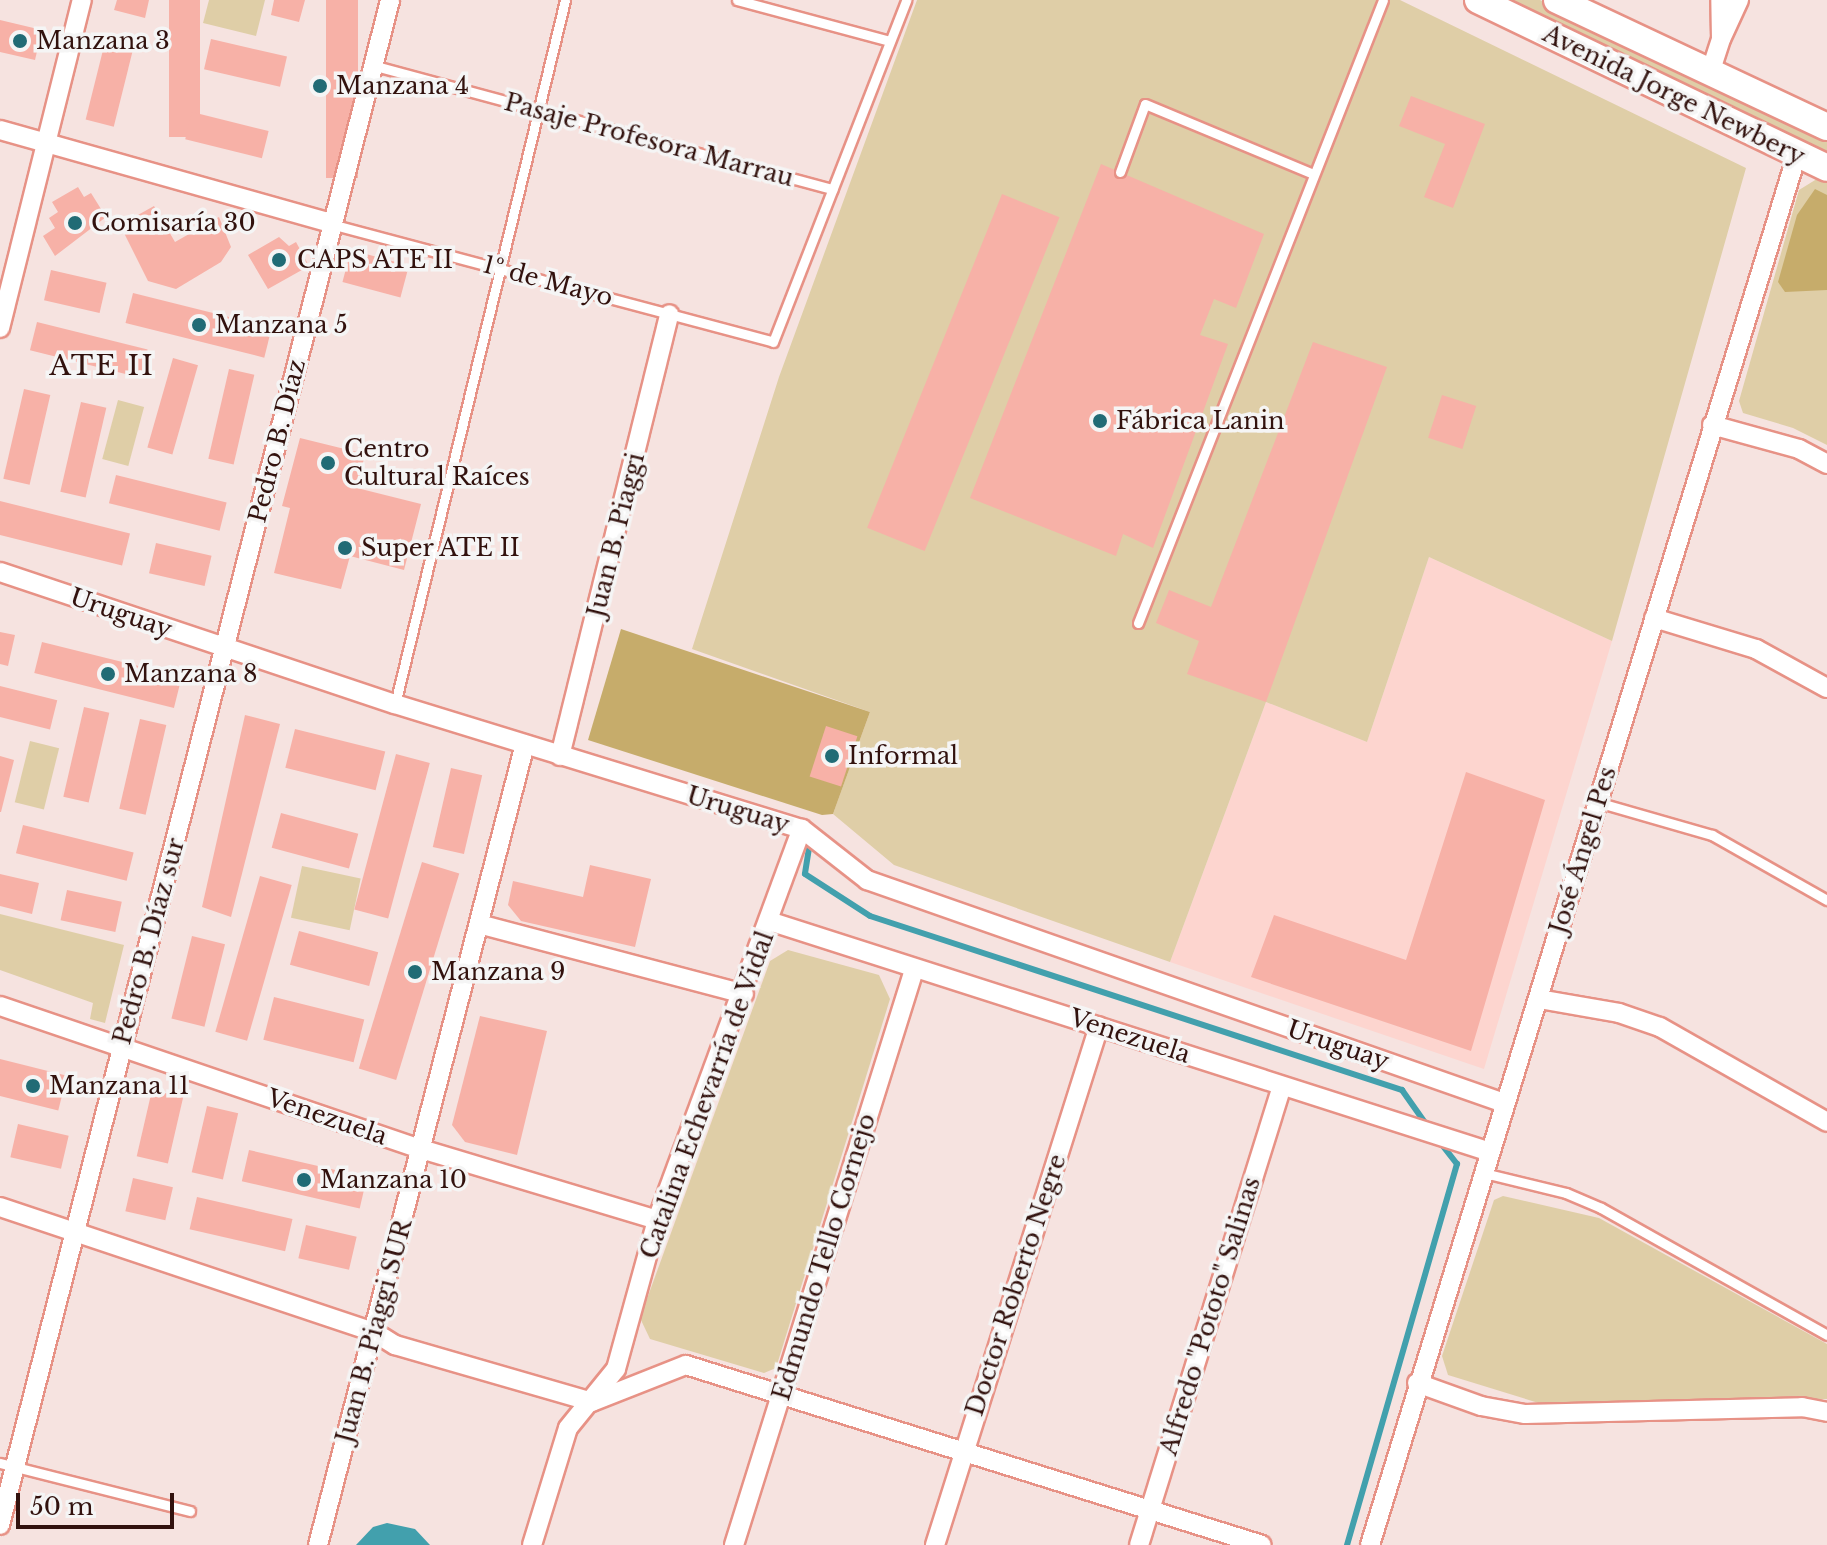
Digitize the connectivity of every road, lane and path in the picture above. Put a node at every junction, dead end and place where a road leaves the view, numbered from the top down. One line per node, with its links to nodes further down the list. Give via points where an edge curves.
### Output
1 (82, 0): 18 (street)
2 (390, 0): 13 (street, Pedro B. Díaz)
3 (565, 0): 15 (lane)
4 (737, 0): 12 (lane)
5 (906, 0): 12 (lane)
6 (1383, 0): 22 (lane)
7 (1478, 0): 19 (main road, Avenida Jorge Newbery)
8 (1557, 0): 14 (main road, Avenida Jorge Newbery)
9 (1720, 0): 11 (street)
10 (1739, 0): 11 (street)
11 (1721, 39): 14 (street)
12 (890, 41): 23 (lane)
13 (372, 65): 15 (lane, Pasaje Profesora Marrau); 24 (street, Pedro B. Díaz)
14 (1710, 73): 16 (main road, Avenida Jorge Newbery)
15 (535, 110): 23 (lane, Pasaje Profesora Marrau); 25 (lane)
16 (1827, 127)
17 (0, 130): 18 (street, 1º de Mayo)
18 (46, 142): 24 (street, 1º de Mayo); 27 (street)
19 (1797, 154): 20 (main road, Avenida Jorge Newbery); 28 (street, José Ángel Pes)
20 (1827, 168)
21 (1120, 172): 22 (lane, via 1145,104)
22 (1313, 174): 32 (lane)
23 (833, 189): 26 (lane, 1º de Mayo, via 773,342)
24 (331, 223): 25 (lane, 1º de Mayo); 33 (street, Pedro B. Díaz)
25 (499, 268): 26 (lane, 1º de Mayo); 35 (lane)
26 (669, 314): 37 (street, Juan B. Piaggi)
27 (0, 328)
28 (1712, 425): 29 (street, via 1799,449); 31 (street, José Ángel Pes)
29 (1827, 464)
30 (0, 572): 33 (street, Uruguay)
31 (1654, 618): 34 (street, via 1756,649); 38 (street, José Ángel Pes)
32 (1138, 623)
33 (225, 649): 35 (street, Uruguay); 48 (street, Pedro B. Díaz sur)
34 (1827, 688)
35 (395, 704): 36 (street, Uruguay)
36 (525, 744): 37 (street, Uruguay); 42 (street, Juan B. Piaggi SUR)
37 (560, 756): 39 (street, Uruguay)
38 (1597, 802): 40 (lane, via 1712,835); 45 (street, José Ángel Pes)
39 (802, 829): 41 (street, Catalina Echevarría de Vidal); 50 (street, Uruguay, via 867,880)
40 (1827, 900)
41 (769, 921): 43 (street, Venezuela); 44 (street, Catalina Echevarría de Vidal)
42 (479, 924): 44 (street); 52 (street, Juan B. Piaggi SUR)
43 (914, 970): 47 (street, Venezuela); 61 (street, Edmundo Tello Cornejo)
44 (744, 994): 56 (street, Catalina Echevarría de Vidal)
45 (1539, 999): 50 (street, José Ángel Pes); 51 (street, via 1619,1013 1660,1027)
46 (0, 1006): 48 (street, Venezuela)
47 (1099, 1026): 49 (street, Venezuela); 64 (street, Doctor Roberto Negre)
48 (121, 1046): 52 (street, Venezuela); 57 (street, Pedro B. Díaz sur)
49 (1282, 1087): 53 (street, Venezuela); 66 (street, Alfredo "Pototo" Salinas)
50 (1504, 1103): 53 (street, José Ángel Pes)
51 (1827, 1122)
52 (421, 1149): 56 (street, Venezuela); 58 (street, Juan B. Piaggi SUR)
53 (1490, 1152): 54 (street, José Ángel Pes)
54 (1484, 1173): 59 (lane, via 1601,1208); 60 (street, José Ángel Pes)
55 (0, 1207): 57 (street)
56 (657, 1220): 62 (street, Catalina Echevarría de Vidal, via 616,1369)
57 (76, 1233): 58 (street); 65 (street)
58 (374, 1332): 62 (street, via 395,1345); 69 (street, Juan B. Piaggi SUR)
59 (1827, 1335)
60 (1417, 1383): 63 (street, via 1481,1406 1525,1414 1802,1407); 75 (street, José Ángel Pes)
61 (782, 1391): 62 (street, via 686,1365); 64 (street); 71 (street, Edmundo Tello Cornejo)
62 (592, 1402): 70 (street, Catalina Echevarría de Vidal, via 568,1428)
63 (1827, 1412)
64 (963, 1448): 66 (street); 72 (street, Doctor Roberto Negre)
65 (8, 1465): 67 (lane); 68 (street)
66 (1151, 1507): 73 (street, Alfredo "Pototo" Salinas); 74 (street)
67 (190, 1511)
68 (0, 1525)
69 (318, 1545)
70 (532, 1545)
71 (734, 1545)
72 (935, 1545)
73 (1139, 1545)
74 (1262, 1545)
75 (1370, 1545)

